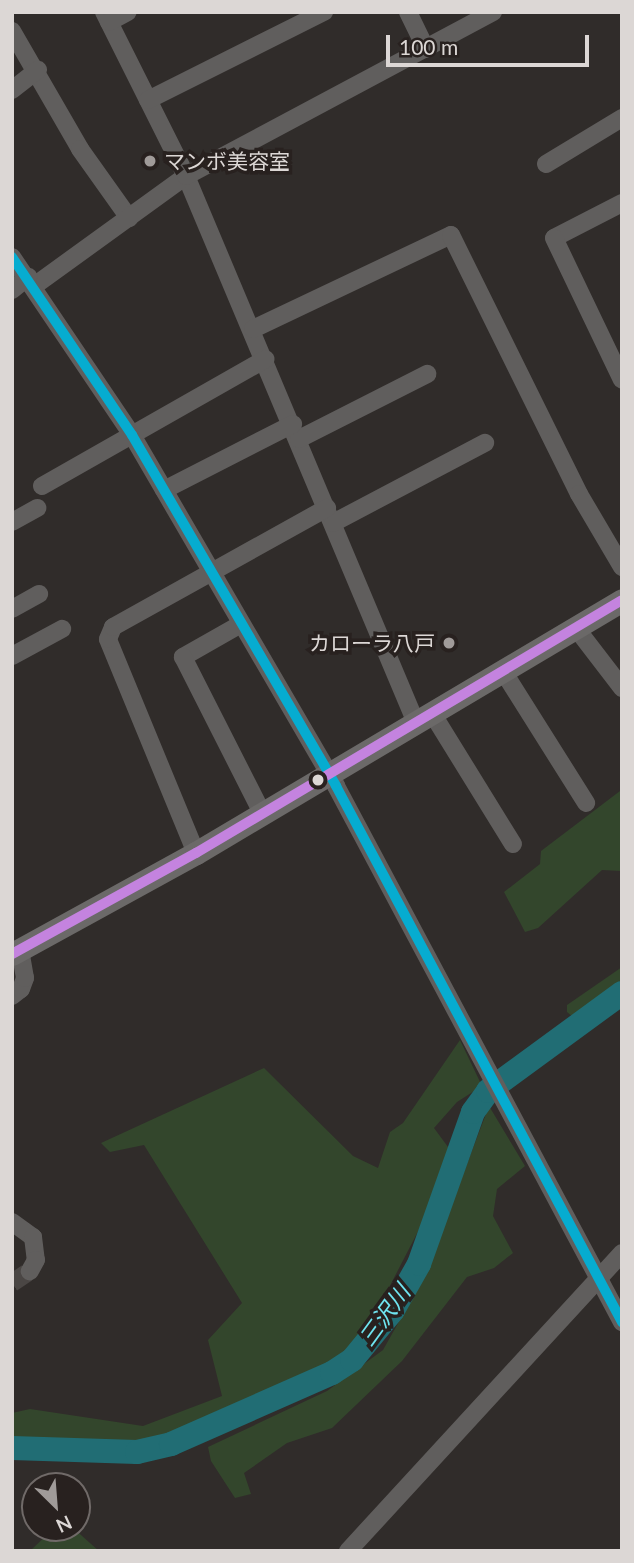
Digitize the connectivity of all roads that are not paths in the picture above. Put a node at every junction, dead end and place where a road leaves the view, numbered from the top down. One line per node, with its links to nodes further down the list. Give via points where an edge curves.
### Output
1 (128, 12): 5 (street)
2 (324, 12): 10 (street)
3 (408, 12): 7 (street)
4 (493, 12): 7 (street)
5 (106, 17): 10 (street)
6 (12, 31): 8 (street)
7 (426, 49): 13 (street)
8 (38, 70): 9 (street); 15 (street, via 80,149)
9 (12, 90)
10 (148, 100): 13 (street)
11 (622, 118): 12 (street)
12 (546, 164)
13 (186, 176): 15 (street); 19 (street)
14 (622, 203): 22 (street, via 554,238)
15 (129, 218): 17 (street)
16 (12, 257): 17 (street)
17 (31, 282): 18 (street); 24 (street)
18 (12, 290)
19 (253, 329): 20 (street); 31 (street, via 451,235 579,494)
20 (266, 359): 23 (street); 24 (street)
21 (427, 374): 23 (street)
22 (622, 380)
23 (296, 431): 27 (street); 29 (street)
24 (132, 435): 26 (street); 27 (street)
25 (485, 443): 29 (street)
26 (42, 486)
27 (164, 490): 32 (street)
28 (37, 508): 30 (street)
29 (330, 515): 32 (street); 42 (street)
30 (12, 522)
31 (622, 567)
32 (210, 570): 36 (street); 47 (street, via 113,627 108,639)
33 (39, 594): 35 (street)
34 (622, 600): 37 (main road)
35 (12, 609)
36 (241, 624): 43 (street); 45 (street, via 183,657)
37 (576, 628): 40 (main road); 41 (street)
38 (62, 629): 39 (street)
39 (12, 656)
40 (503, 671): 42 (main road); 44 (street)
41 (622, 688)
42 (424, 718): 43 (main road); 46 (street)
43 (328, 774): 45 (main road); 53 (street, via 487,1063)
44 (586, 803)
45 (262, 813): 47 (main road)
46 (513, 844)
47 (196, 853): 48 (main road)
48 (16, 952): 49 (street, via 24,978 21,989)
49 (12, 996)
50 (12, 1222): 52 (street, via 33,1237 36,1260)
51 (622, 1252): 53 (street)
52 (30, 1271)
53 (598, 1279): 54 (street); 55 (street)
54 (622, 1322)
55 (348, 1551)

